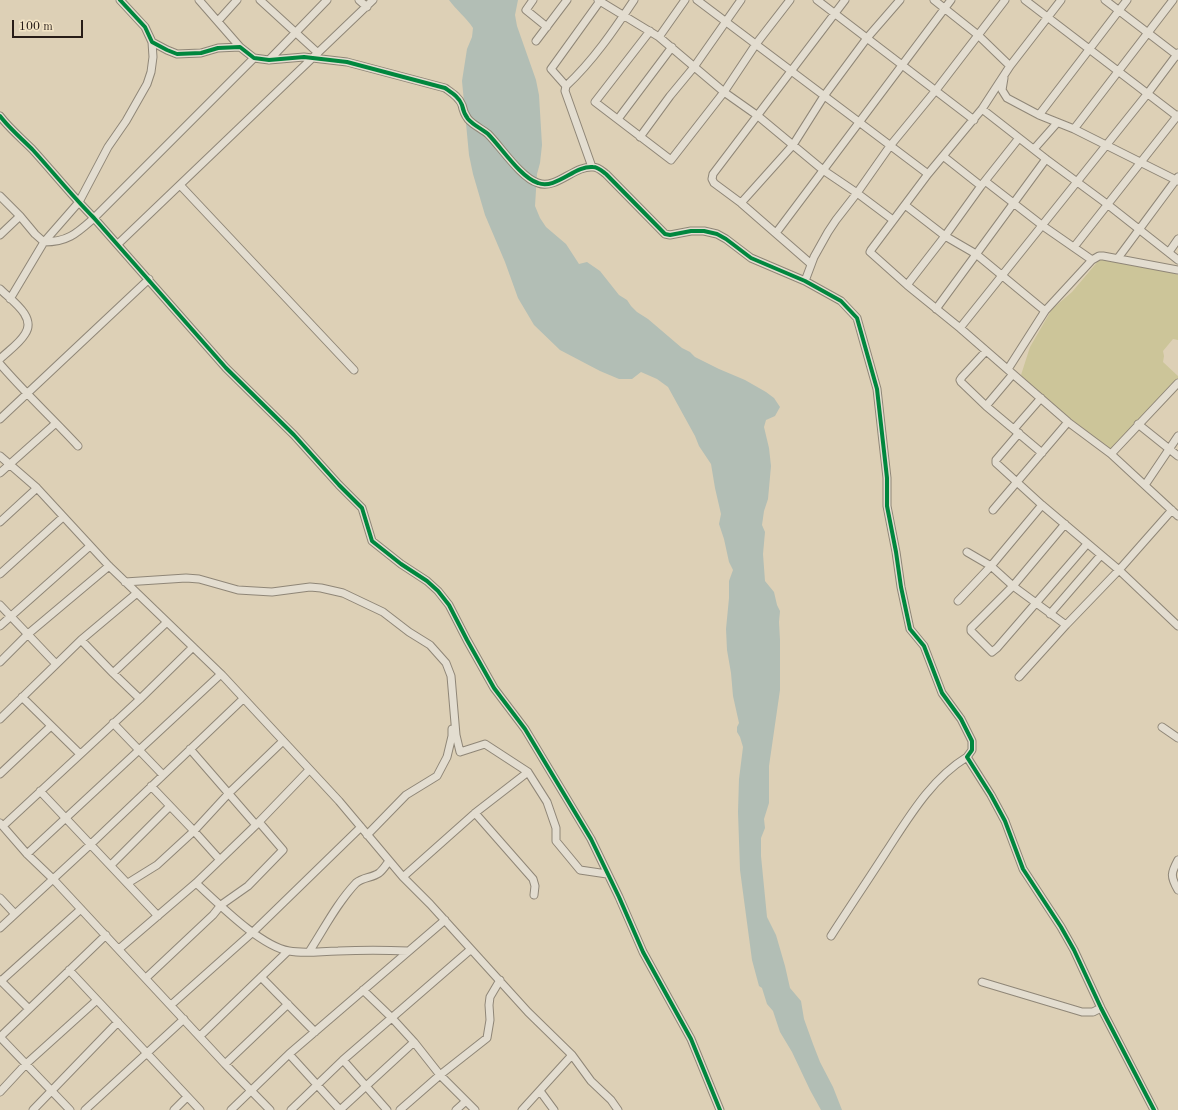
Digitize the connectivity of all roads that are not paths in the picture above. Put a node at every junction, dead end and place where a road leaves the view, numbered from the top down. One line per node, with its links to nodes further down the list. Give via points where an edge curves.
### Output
1 (120, 0): 43 (street, via 145,27)
2 (200, 0): 33 (street)
3 (237, 0): 33 (street)
4 (260, 0): 37 (street)
5 (327, 0): 37 (street)
6 (359, 0): 27 (street)
7 (373, 0): 27 (street)
8 (533, 0): 35 (street, via 526,10)
9 (567, 0): 35 (street)
10 (634, 0): 31 (street)
11 (685, 0): 40 (street)
12 (697, 0): 34 (street)
13 (741, 0): 34 (street)
14 (790, 0): 44 (street)
15 (817, 0): 30 (street)
16 (845, 0): 30 (street)
17 (900, 0): 41 (street)
18 (934, 0): 28 (street)
19 (951, 0): 28 (street)
20 (1005, 0): 39 (street)
21 (1025, 0): 32 (street)
22 (1061, 0): 32 (street)
23 (1105, 0): 29 (street)
24 (1127, 0): 29 (street)
25 (1173, 0): 38 (street)
26 (599, 1): 31 (street); 58 (street, via 552,68)
27 (367, 7): 49 (street)
28 (945, 8): 39 (street); 52 (street)
29 (1119, 10): 38 (street); 47 (street)
30 (835, 13): 41 (street); 55 (street)
31 (624, 15): 36 (street); 58 (street, via 589,64)
32 (1048, 17): 47 (street); 53 (street)
33 (218, 21): 45 (street)
34 (726, 21): 44 (street); 54 (street)
35 (547, 27): 42 (street)
36 (650, 31): 40 (street); 68 (street, via 594,102)
37 (295, 33): 49 (street); 51 (street)
38 (1148, 33): 48 (street); 56 (street)
39 (978, 35): 53 (street); 59 (street)
40 (658, 37): 46 (street)
41 (867, 38): 52 (street); 62 (street)
42 (536, 41)
43 (152, 42): 45 (street, via 177,54); 91 (street, via 153,57 147,84 98,164)
44 (756, 44): 55 (street); 60 (street)
45 (240, 47): 50 (street)
46 (672, 47): 54 (street); 68 (street)
47 (1089, 49): 56 (street); 64 (street)
48 (1178, 55): 61 (street)
49 (316, 56): 51 (street); 82 (street, via 445,88 458,99 468,120 487,134 521,171 537,183 552,183); 88 (street)
50 (254, 58): 51 (street); 97 (street)
51 (269, 60)
52 (903, 65): 59 (street); 70 (street)
53 (1010, 66): 57 (street)
54 (694, 67): 60 (street); 73 (street)
55 (791, 70): 62 (street); 66 (street)
56 (1119, 72): 61 (street); 72 (street)
57 (1004, 74): 63 (street); 64 (street, via 1004,94)
58 (566, 86): 82 (street, via 565,91)
59 (936, 90): 69 (street); 77 (street)
60 (724, 92): 66 (street); 73 (street, via 670,160)
61 (1148, 94): 67 (street); 76 (street)
62 (824, 96): 70 (street); 75 (street)
63 (982, 109): 69 (street); 74 (street)
64 (1039, 115): 71 (street)
65 (0, 116): 91 (street)
66 (758, 116): 75 (street); 92 (street, via 713,174 712,179)
67 (1178, 116): 81 (street)
68 (618, 119): 73 (street)
69 (974, 120): 79 (street)
70 (859, 122): 77 (street); 83 (street)
71 (1057, 123): 72 (street); 78 (street)
72 (1074, 129): 76 (street)
73 (640, 137)
74 (1019, 138): 78 (street); 87 (street)
75 (793, 145): 83 (street); 92 (street)
76 (1106, 145): 81 (street); 86 (street)
77 (890, 146): 84 (street); 89 (street)
78 (1034, 149): 80 (street)
79 (943, 156): 84 (street); 87 (street)
80 (1046, 159): 86 (street); 93 (street)
81 (1141, 162): 85 (street); 94 (street)
82 (592, 167): 117 (street, via 606,174 665,234 691,231 716,234 751,258)
83 (823, 170): 89 (street); 101 (street)
84 (928, 174): 95 (street)
85 (1177, 179): 100 (street)
86 (1078, 181): 94 (street); 99 (street)
87 (983, 184): 93 (street); 103 (street)
88 (180, 185): 106 (street); 127 (street)
89 (857, 193): 98 (street); 113 (street, via 828,232)
90 (1, 199): 96 (street)
91 (79, 202): 97 (street); 105 (street)
92 (741, 203): 101 (street)
93 (1013, 203): 99 (street); 109 (street)
94 (1107, 204): 100 (street); 107 (street)
95 (905, 205): 98 (street); 103 (street)
96 (20, 216): 102 (street); 105 (street)
97 (94, 218): 105 (street, via 65,240); 106 (street)
98 (893, 220): 118 (street, via 870,252)
99 (1043, 226): 107 (street); 115 (street)
100 (1140, 230): 108 (street); 110 (street)
101 (776, 233): 113 (street)
102 (0, 235)
103 (945, 236): 109 (street); 118 (street)
104 (1178, 239): 108 (street)
105 (44, 242): 120 (street)
106 (118, 244): 116 (street)
107 (1074, 247): 111 (street)
108 (1168, 252): 112 (street)
109 (976, 254): 115 (street); 121 (street)
110 (1118, 258): 111 (street, via 1098,256); 114 (street)
111 (1092, 260): 122 (street)
112 (1178, 260)
113 (811, 264): 117 (street)
114 (1178, 270)
115 (1002, 276): 122 (street); 123 (street)
116 (149, 279): 130 (street); 220 (street, via 226,368 294,435 362,508 372,541 427,581 449,605 494,688 525,729 591,839)
117 (805, 281): 198 (street, via 841,301 857,318 877,389 887,478 887,506 910,629 924,646 942,693 961,719 972,741 972,750)
118 (906, 285): 121 (street)
119 (0, 289): 120 (street)
120 (10, 299): 125 (street, via 24,313 28,327 23,337)
121 (936, 309): 123 (street)
122 (1045, 311): 128 (street)
123 (960, 328): 124 (street)
124 (986, 351): 128 (street); 132 (street, via 960,380)
125 (0, 359)
126 (0, 364): 130 (street)
127 (354, 370)
128 (1010, 372): 131 (street); 132 (street)
129 (1178, 383): 136 (street)
130 (27, 394): 133 (street); 135 (street)
131 (1041, 398): 134 (street); 137 (street)
132 (986, 406): 137 (street)
133 (0, 419)
134 (1068, 422): 141 (street); 142 (street)
135 (56, 423): 139 (street); 145 (street)
136 (1138, 424): 140 (street); 142 (street)
137 (1016, 431): 141 (street); 147 (street, via 995,461)
138 (1178, 436): 140 (street)
139 (78, 446)
140 (1169, 449): 144 (street); 148 (street)
141 (1042, 453): 147 (street)
142 (1111, 454): 148 (street)
143 (0, 456): 145 (street)
144 (1178, 456)
145 (9, 464): 146 (street); 149 (street)
146 (0, 473)
147 (1017, 482): 150 (street); 151 (street)
148 (1145, 485): 152 (street)
149 (37, 488): 153 (street); 155 (street)
150 (1042, 505): 156 (street); 162 (street)
151 (993, 510)
152 (1172, 510): 154 (street); 163 (street)
153 (63, 516): 158 (street); 164 (street)
154 (1178, 516)
155 (0, 522)
156 (1065, 524): 157 (street); 166 (street)
157 (1087, 544): 160 (street); 170 (street)
158 (90, 546): 161 (street); 172 (street)
159 (967, 552): 162 (street)
160 (1101, 555): 163 (street); 171 (street)
161 (109, 566): 165 (street); 177 (street)
162 (990, 566): 166 (street); 168 (street)
163 (1119, 570): 174 (street); 176 (street)
164 (0, 574)
165 (125, 582): 167 (street); 188 (street, via 199,579 238,590 272,592 310,587 343,593 382,612 438,652 451,676)
166 (1012, 586): 170 (street); 170 (street, via 970,629 992,652)
167 (137, 593): 173 (street); 178 (street)
168 (958, 601)
169 (0, 604): 172 (street)
170 (1036, 604): 171 (street)
171 (1050, 614): 174 (street)
172 (11, 616): 175 (street); 177 (street)
173 (167, 622): 179 (street); 182 (street)
174 (1066, 625): 184 (street)
175 (0, 626)
176 (1178, 626)
177 (28, 634): 180 (street); 181 (street)
178 (81, 640): 181 (street); 182 (street)
179 (193, 648): 183 (street); 187 (street)
180 (0, 662)
181 (56, 664): 185 (street)
182 (113, 673): 187 (street)
183 (221, 674): 186 (street); 196 (street)
184 (1019, 677)
185 (22, 697): 189 (street); 191 (street)
186 (243, 698): 194 (street); 195 (street)
187 (140, 699): 190 (street)
188 (453, 702): 200 (street, via 460,752 485,744); 213 (street, via 452,736 447,757 437,776 406,795)
189 (0, 719)
190 (113, 723): 196 (street); 197 (street)
191 (51, 726): 197 (street); 201 (street)
192 (1162, 727): 193 (street)
193 (1178, 738)
194 (283, 741): 199 (street); 205 (street)
195 (190, 749): 202 (street); 205 (street)
196 (139, 751): 202 (street); 208 (street)
197 (80, 754): 204 (street)
198 (967, 757): 236 (street, via 943,775 926,794); 252 (street, via 1005,821 1023,869 1074,950)
199 (309, 770): 209 (street); 211 (street)
200 (528, 772): 207 (street); 220 (street, via 547,802 556,828 556,841 580,870)
201 (0, 774)
202 (163, 775): 203 (street)
203 (151, 786): 206 (street); 214 (street)
204 (40, 791): 208 (street); 210 (street)
205 (229, 793): 209 (street); 212 (street)
206 (170, 806): 212 (street); 219 (street)
207 (475, 813): 221 (street); 226 (street, via 533,879)
208 (67, 818): 214 (street); 215 (street)
209 (258, 823): 216 (street); 228 (street, via 283,850 248,886)
210 (1, 825): 215 (street)
211 (361, 827): 213 (street); 234 (street)
212 (194, 831): 216 (street); 223 (street, via 157,865)
213 (368, 835): 218 (street)
214 (91, 844): 219 (street); 222 (street)
215 (27, 854): 222 (street)
216 (220, 860): 224 (street)
217 (1178, 860): 225 (street, via 1172,878)
218 (389, 861): 221 (street); 241 (street, via 380,872 364,878 352,888)
219 (111, 865): 223 (street)
220 (607, 874): 292 (street, via 642,952 691,1039)
221 (403, 877): 232 (street)
222 (53, 879): 229 (street); 230 (street)
223 (128, 883): 231 (street)
224 (196, 883): 228 (street); 231 (street)
225 (1178, 890)
226 (534, 895)
227 (0, 898): 230 (street)
228 (221, 905): 234 (street); 244 (street)
229 (81, 909): 235 (street); 245 (street)
230 (15, 914): 233 (street)
231 (158, 916): 237 (street)
232 (445, 920): 238 (street); 240 (street)
233 (0, 928)
234 (253, 932): 239 (street); 251 (street)
235 (106, 935): 237 (street); 242 (street)
236 (831, 936)
237 (119, 949): 244 (street)
238 (470, 950): 246 (street); 255 (street)
239 (288, 951): 241 (street); 243 (street)
240 (408, 951): 241 (street); 248 (street)
241 (309, 952)
242 (69, 970): 249 (street); 253 (street)
243 (261, 977): 250 (street); 258 (street)
244 (146, 978): 251 (street)
245 (0, 980): 253 (street)
246 (500, 980): 263 (street); 267 (street, via 490,997 487,1038)
247 (982, 982): 252 (street, via 1082,1012 1093,1012)
248 (363, 990): 255 (street); 257 (street)
249 (97, 1000): 256 (street); 265 (street)
250 (288, 1004): 257 (street); 266 (street)
251 (171, 1005): 254 (street)
252 (1101, 1008): 293 (street)
253 (29, 1009): 259 (street)
254 (184, 1018): 258 (street); 261 (street)
255 (392, 1018): 260 (street); 264 (street)
256 (118, 1022): 261 (street); 271 (street)
257 (315, 1032): 262 (street)
258 (200, 1036): 266 (street)
259 (0, 1037): 265 (street)
260 (414, 1042): 267 (street); 269 (street)
261 (146, 1053): 274 (street); 278 (street)
262 (289, 1054): 268 (street); 270 (street)
263 (572, 1055): 272 (street); 291 (street, via 591,1081)
264 (343, 1060): 268 (street); 269 (street)
265 (26, 1064): 271 (street); 273 (street)
266 (225, 1064): 270 (street)
267 (440, 1074): 275 (street); 286 (street)
268 (316, 1085): 283 (street); 284 (street)
269 (366, 1086): 284 (street); 285 (street)
270 (252, 1090): 281 (street); 282 (street)
271 (53, 1091): 276 (street); 277 (street)
272 (540, 1091): 289 (street); 290 (street)
273 (0, 1092)
274 (187, 1097): 279 (street); 280 (street)
275 (466, 1101): 287 (street); 288 (street)
276 (33, 1110)
277 (70, 1110)
278 (85, 1110)
279 (174, 1110)
280 (200, 1110)
281 (231, 1110)
282 (270, 1110)
283 (291, 1110)
284 (340, 1110)
285 (387, 1110)
286 (400, 1110)
287 (456, 1110)
288 (475, 1110)
289 (522, 1110)
290 (554, 1110)
291 (618, 1110)
292 (720, 1110)
293 (1154, 1110)

